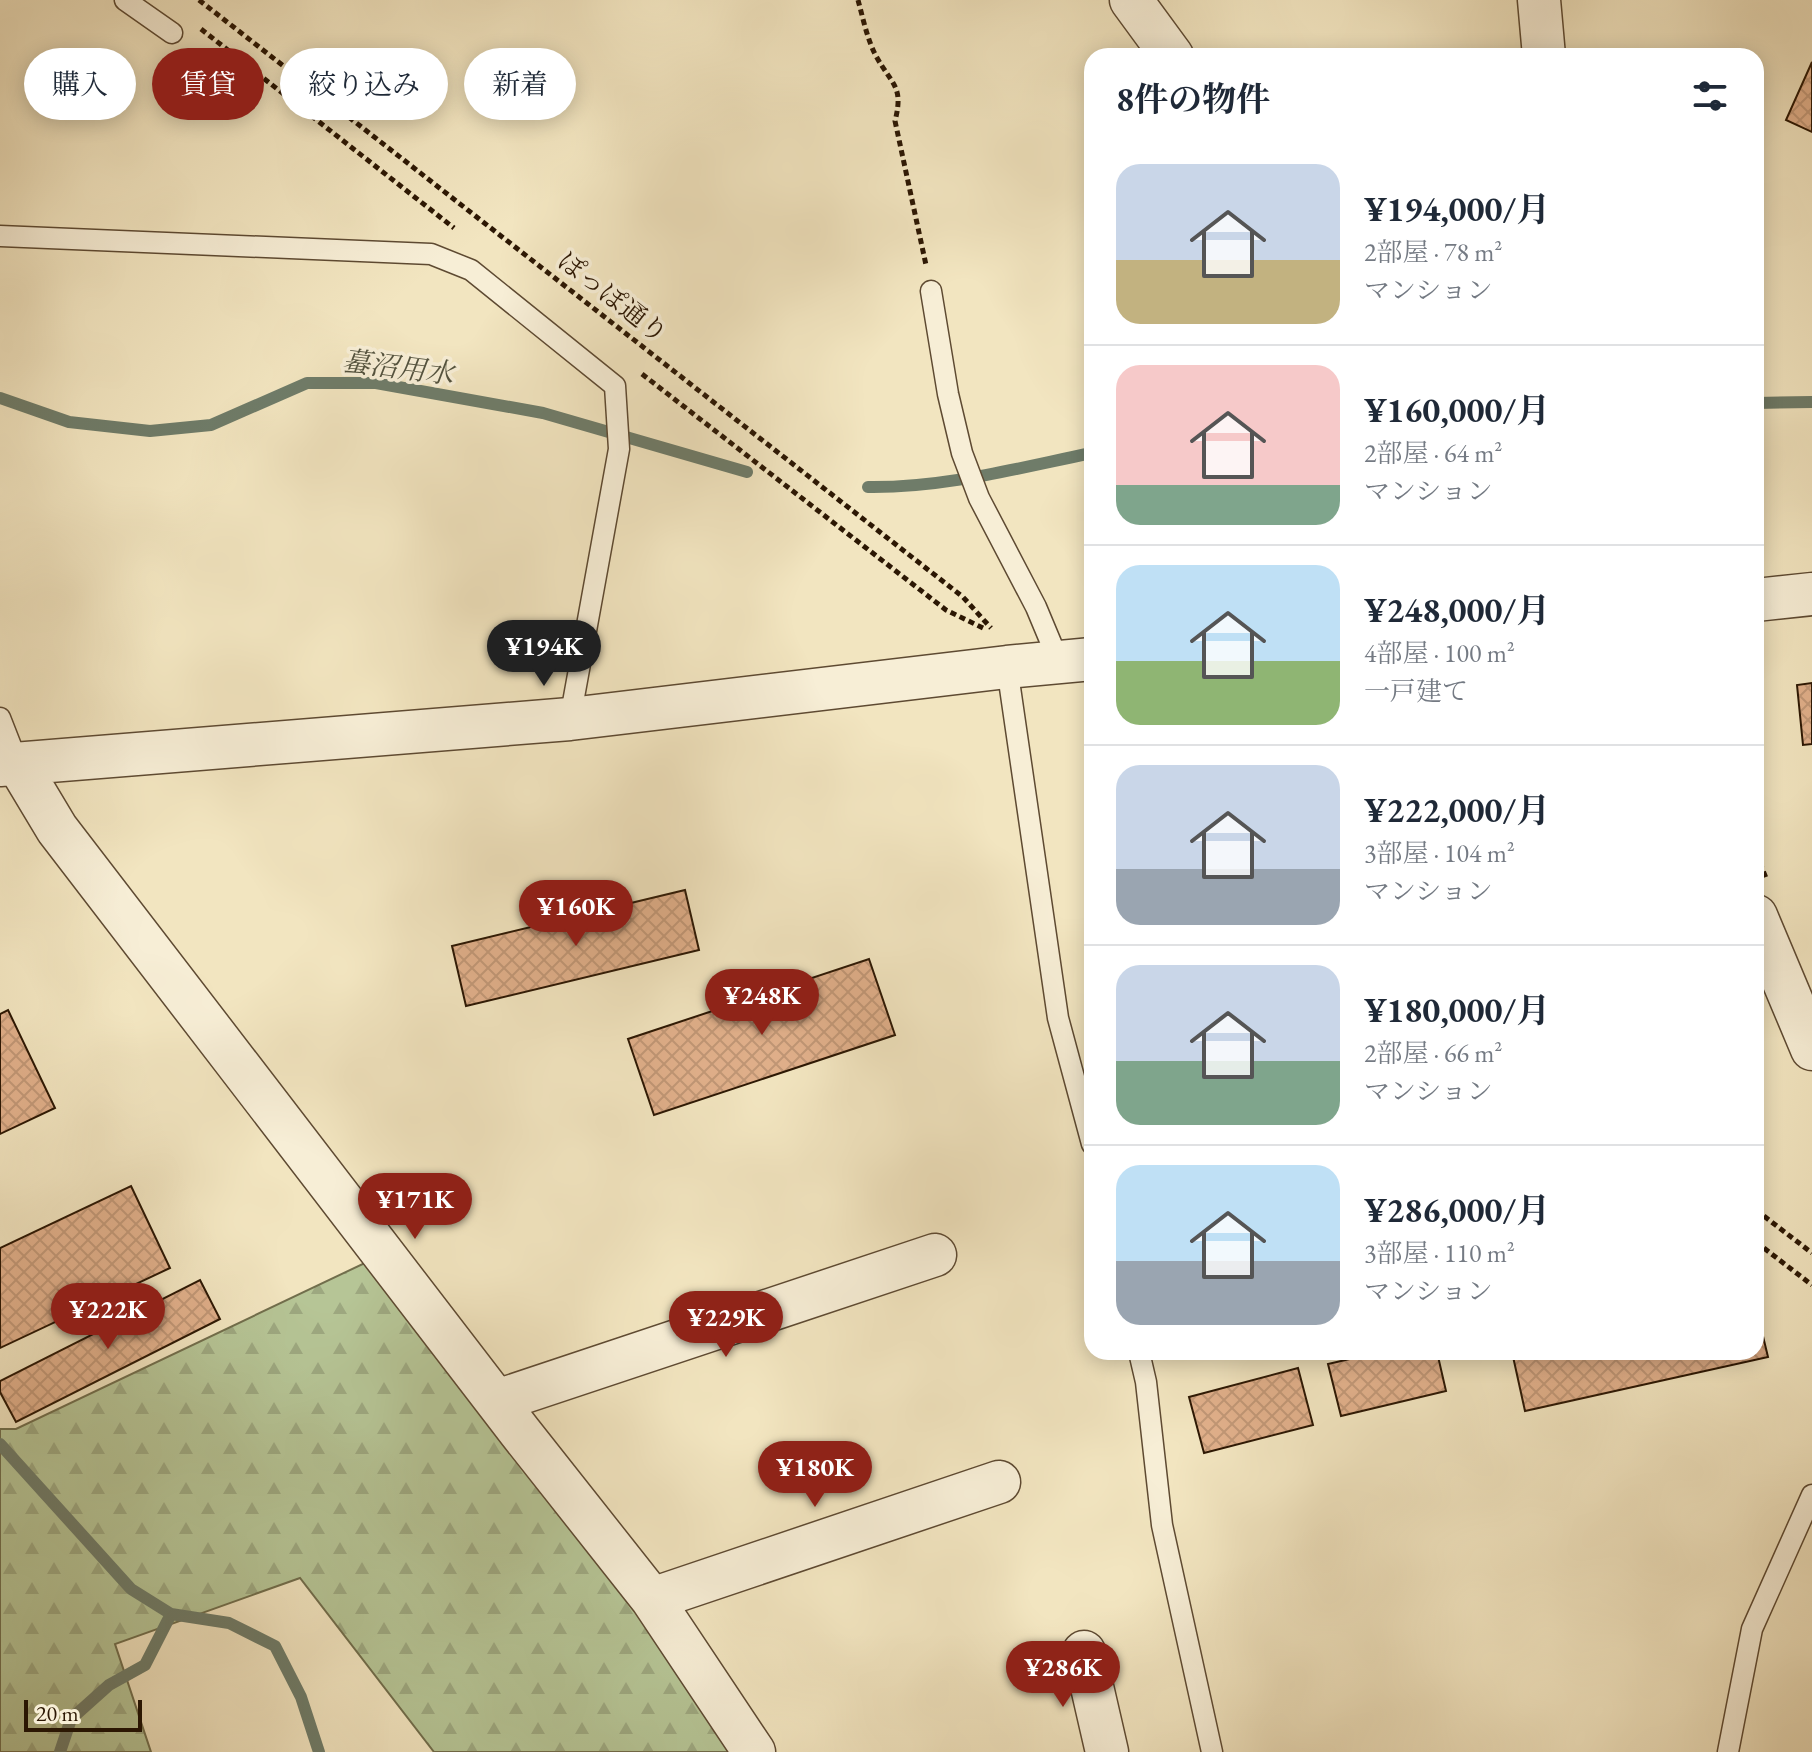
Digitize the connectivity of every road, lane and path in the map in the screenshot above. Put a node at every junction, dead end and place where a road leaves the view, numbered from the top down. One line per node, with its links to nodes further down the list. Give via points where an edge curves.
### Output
1 (125, 0): 6 (lane)
2 (199, 0): 13 (path, ぽっぽ通り, via 963,597)
3 (858, 0): 10 (path, via 875,54 901,100 895,121)
4 (1131, 0): 7 (street)
5 (1539, 0): 8 (street)
6 (172, 33)
7 (1166, 48)
8 (1543, 48)
9 (0, 236): 16 (lane, via 431,254 471,270 615,386 619,449)
10 (931, 291): 14 (lane, via 948,394 979,498 1036,607)
11 (1812, 594): 12 (street)
12 (1764, 599)
13 (1001, 650): 14 (street); 16 (street); 20 (lane, via 1058,1018)
14 (1075, 660)
15 (0, 718): 17 (lane)
16 (570, 719): 17 (street)
17 (9, 764): 27 (street)
18 (1764, 935): 19 (street)
19 (1812, 1049)
20 (1084, 1114)
21 (1764, 1216): 23 (path)
22 (1764, 1248): 25 (path)
23 (1812, 1253)
24 (935, 1255): 27 (street)
25 (1812, 1285)
26 (1141, 1360): 34 (lane, via 1162,1525)
27 (497, 1401): 30 (street)
28 (999, 1482): 30 (street)
29 (1812, 1495): 35 (lane, via 1752,1629)
30 (652, 1599): 32 (street)
31 (1084, 1652): 33 (street)
32 (754, 1752)
33 (1107, 1752)
34 (1212, 1752)
35 (1728, 1752)

